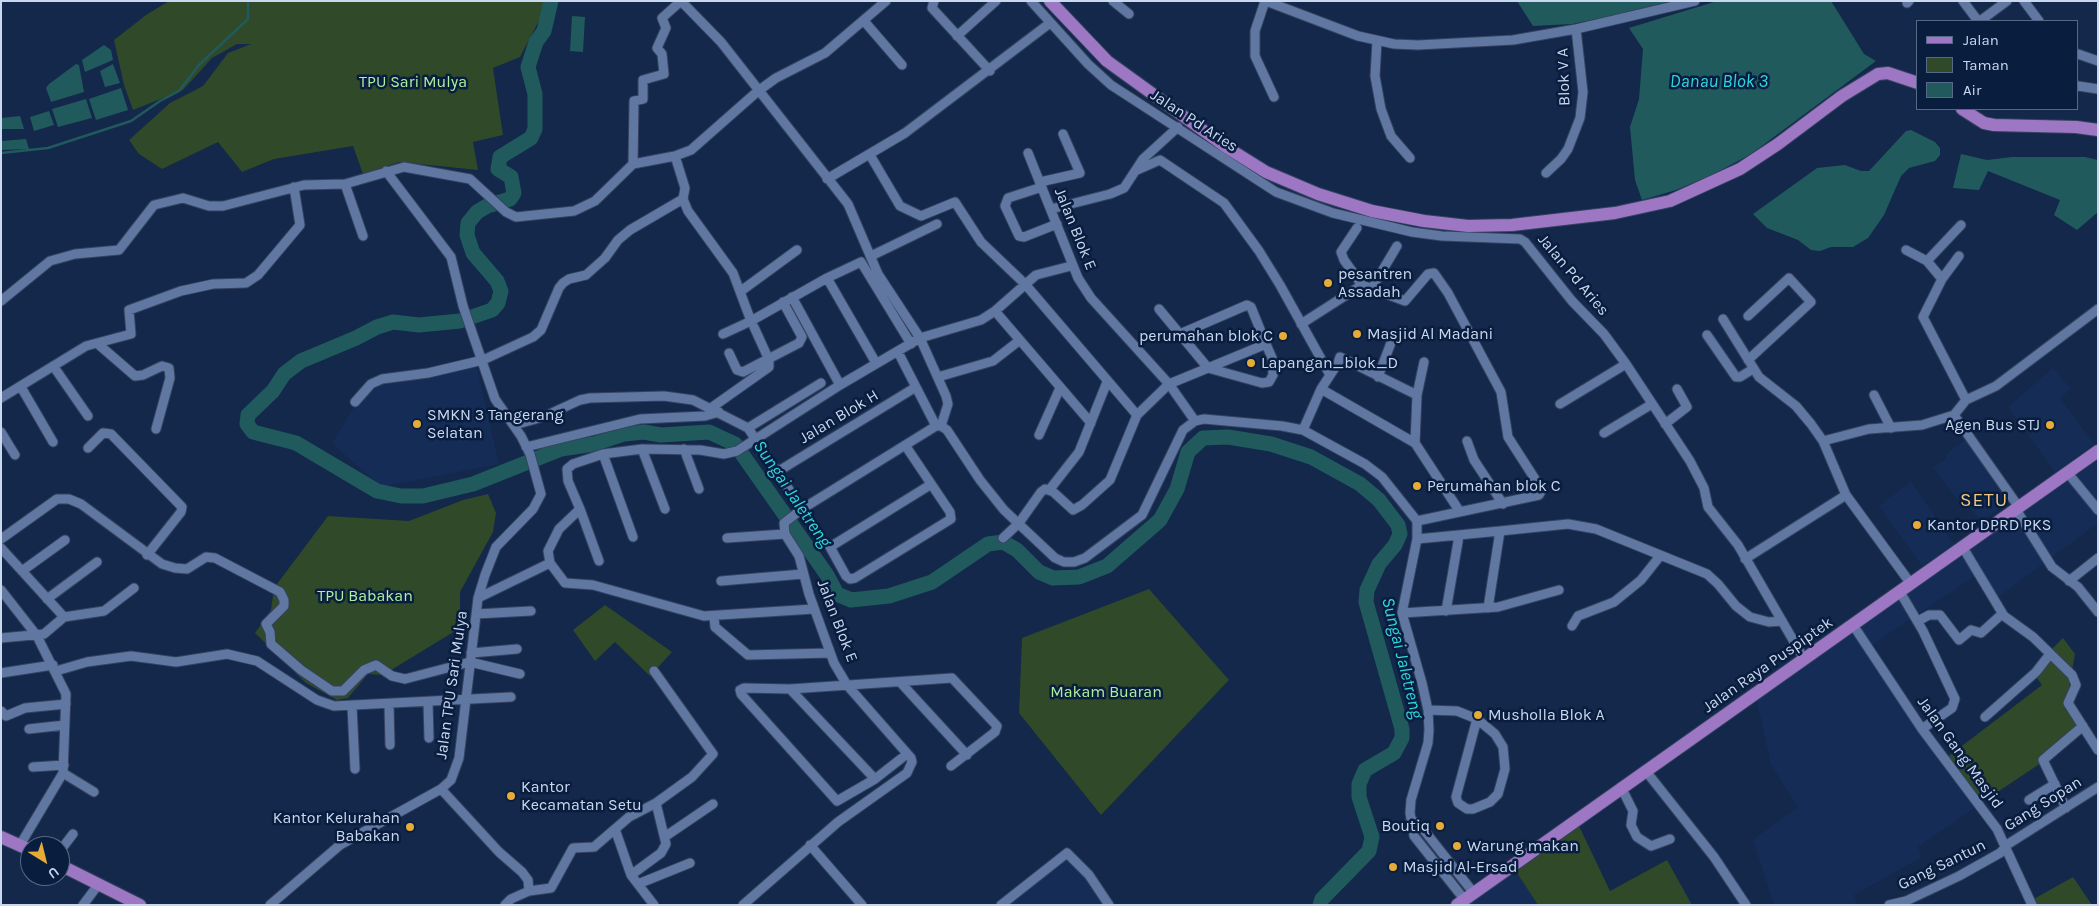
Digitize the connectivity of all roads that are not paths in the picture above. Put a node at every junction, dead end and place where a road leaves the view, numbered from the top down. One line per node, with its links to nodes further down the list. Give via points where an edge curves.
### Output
1 (681, 1): 29 (street, via 721,42); 39 (street, via 662,18 666,28 657,48 662,54 664,74 643,80 643,98 634,101)
2 (886, 1): 17 (street)
3 (934, 1): 20 (street, via 932,8)
4 (1031, 1): 18 (street, Jalan Pd Aries)
5 (1050, 1): 26 (main road, via 1107,61 1266,172 1318,194 1372,211 1468,226 1512,225 1615,213 1670,201 1740,169 1878,74 1888,73)
6 (1113, 1): 13 (street)
7 (1266, 1): 21 (street); 30 (street, via 1255,30 1255,56)
8 (1695, 1): 19 (street)
9 (1963, 1): 14 (street)
10 (2007, 1): 15 (street)
11 (2024, 1): 16 (street)
12 (1000, 3): 20 (street)
13 (1129, 14)
14 (1978, 20)
15 (1980, 20)
16 (2038, 20)
17 (864, 21): 24 (street); 29 (street, via 825,53)
18 (1050, 23): 25 (street); 32 (street, Jalan Pd Aries, via 1111,85)
19 (1576, 30): 21 (street, via 1474,43 1418,45); 42 (street, Blok V A, via 1583,87 1580,118 1568,149)
20 (958, 36): 25 (street)
21 (1376, 41): 38 (street, via 1375,76 1381,109 1391,136)
22 (2079, 54): 23 (street)
23 (2098, 61)
24 (902, 65)
25 (990, 71): 36 (street)
26 (1916, 82)
27 (2079, 86): 28 (street)
28 (2098, 89)
29 (758, 91): 37 (street, via 691,150); 43 (street)
30 (1274, 97)
31 (1964, 110): 33 (main road, via 1994,126)
32 (1178, 127): 41 (street, via 1143,159); 93 (street, Jalan Pd Aries, via 1276,192 1334,213 1412,232 1523,240)
33 (2098, 130)
34 (1063, 134): 45 (street, via 1080,173)
35 (1028, 153): 45 (street, Jalan Blok E)
36 (870, 155): 43 (street); 63 (street, via 900,206 921,216 955,202 981,242)
37 (675, 156): 39 (street); 47 (street, via 685,188)
38 (1410, 158)
39 (633, 164): 40 (street, via 595,201 574,211 516,217 506,212 470,179 404,167)
40 (386, 171): 44 (street); 88 (street, via 451,257 463,306)
41 (1135, 171): 48 (street, via 1127,184 1115,192); 76 (street, via 1160,160 1218,198 1259,250)
42 (1546, 173)
43 (828, 179): 57 (street, via 848,204)
44 (345, 184): 46 (street, via 316,183); 53 (street)
45 (1041, 184): 48 (street, Jalan Blok E); 50 (street, via 1008,198 1005,206 1019,236)
46 (294, 187): 68 (street, via 216,206 183,198 157,204 119,250 75,254 50,261); 83 (street, via 300,224 258,276 246,282 213,284 181,291 130,310 130,334)
47 (683, 199): 66 (street, via 688,211 733,273); 88 (street, via 630,230 586,275 563,283 537,334)
48 (1051, 209): 50 (street, Jalan Blok E)
49 (936, 224): 57 (street)
50 (1057, 224): 60 (street, Jalan Blok E)
51 (1961, 225): 59 (street)
52 (1357, 228): 64 (street, via 1341,252)
53 (363, 236)
54 (1397, 246): 65 (street)
55 (797, 250): 66 (street)
56 (1906, 250): 59 (street)
57 (871, 256): 80 (street, via 878,274)
58 (1959, 256): 62 (street)
59 (1926, 261): 62 (street)
60 (1072, 266): 63 (street, via 1036,275); 103 (street, Jalan Blok E, via 1091,298)
61 (826, 278): 67 (street); 84 (street, via 864,263); 92 (street)
62 (1942, 279): 112 (street, via 1923,317)
63 (1025, 284): 72 (street); 100 (street)
64 (1362, 285): 65 (street); 76 (street)
65 (1372, 288): 151 (street, via 1405,301 1428,274 1434,273 1448,293 1501,392 1508,437 1541,486 1539,495)
66 (741, 291): 75 (street)
67 (792, 296): 69 (street); 102 (street)
68 (1, 301)
69 (783, 302): 75 (street); 89 (street, via 802,341)
70 (1159, 309): 78 (street)
71 (2098, 309): 112 (street, via 1996,386)
72 (995, 312): 80 (street, via 974,323); 81 (street)
73 (1748, 316): 90 (street, via 1789,278 1811,302)
74 (1723, 319): 90 (street)
75 (752, 324): 77 (street); 89 (street)
76 (1301, 324): 97 (street)
77 (723, 334)
78 (1180, 334): 85 (street, via 1248,305); 95 (street)
79 (1707, 335): 96 (street, via 1736,377)
80 (920, 338): 84 (street); 98 (street)
81 (1020, 340): 98 (street, via 993,361); 106 (street)
82 (1392, 340): 99 (street)
83 (98, 344): 94 (street, via 86,346); 125 (street, via 135,376 165,366 169,368 170,378)
84 (910, 344): 86 (street)
85 (1266, 344): 95 (street); 95 (street, via 1274,372 1269,382 1262,383)
86 (898, 352): 92 (street); 105 (street)
87 (729, 353): 89 (street, via 736,370 741,373)
88 (483, 360): 113 (street, via 428,373 382,379 371,384); 123 (street, via 495,399)
89 (769, 360): 116 (street, via 769,367)
90 (1748, 360): 96 (street)
91 (1424, 362): 110 (street)
92 (876, 363): 102 (street)
93 (1626, 364): 114 (street); 115 (street, Jalan Pd Aries)
94 (54, 367): 104 (street); 119 (street)
95 (1208, 368): 103 (street)
96 (1753, 369): 134 (street, via 1764,382 1796,406)
97 (1330, 374): 99 (street, via 1340,357); 107 (street)
98 (938, 377): 124 (street, via 948,404)
99 (1378, 377): 110 (street)
100 (1106, 382): 117 (street); 121 (street)
101 (821, 383): 126 (street)
102 (840, 384): 133 (street)
103 (1169, 384): 117 (street); 120 (street, Jalan Blok E)
104 (22, 387): 111 (street); 135 (street)
105 (916, 387): 124 (street); 145 (street, Jalan Blok H)
106 (1060, 388): 121 (street); 131 (street)
107 (1321, 389): 128 (street); 136 (street)
108 (1677, 389): 122 (street, via 1687,407)
109 (1874, 394): 127 (street)
110 (1418, 395): 136 (street)
111 (1, 398)
112 (1966, 400): 118 (street)
113 (355, 402)
114 (1560, 404)
115 (1652, 404): 122 (street, Jalan Pd Aries); 130 (street)
116 (715, 410): 123 (street, via 693,400 673,396 590,398); 126 (street); 141 (street, via 704,416 640,419)
117 (1136, 415): 149 (street, via 1110,480 1076,510 1068,508)
118 (1954, 415): 127 (street, via 1922,425); 152 (street)
119 (88, 416)
120 (1195, 421): 128 (street, via 1212,419); 159 (street, via 1183,430 1175,444 1142,515 1082,560 1060,560)
121 (1091, 423): 149 (street, via 1080,452)
122 (1665, 424): 174 (street, Jalan Pd Aries, via 1700,480 1708,507 1734,539)
123 (514, 425): 141 (street)
124 (938, 426): 137 (street, Jalan Blok E); 159 (street, via 947,430 980,480)
125 (156, 428)
126 (748, 428): 133 (street)
127 (1891, 428): 134 (street, via 1869,429)
128 (1303, 430): 158 (street, via 1374,471 1389,484)
129 (1, 432): 144 (street)
130 (1604, 433)
131 (1039, 435)
132 (1467, 440): 151 (street, via 1474,460)
133 (753, 441): 140 (street, via 737,452 724,454); 145 (street)
134 (1823, 441): 150 (street)
135 (53, 442)
136 (1416, 443): 157 (street)
137 (905, 445): 147 (street, Jalan Blok E); 156 (street, Jalan Blok E)
138 (88, 448): 171 (street, via 103,433 111,434 182,507)
139 (642, 449): 140 (street); 143 (street); 154 (street)
140 (684, 449): 148 (street)
141 (528, 451): 187 (street, Jalan TPU Sari Mulya, via 541,494 538,502 496,547)
142 (2098, 451): 146 (main road, Jalan Raya Puspiptek)
143 (603, 454): 153 (street, via 567,469 568,481); 163 (street)
144 (15, 455)
145 (776, 472): 156 (street)
146 (2067, 472): 152 (main road, Jalan Raya Puspiptek); 155 (street)
147 (930, 485): 147 (street, Jalan Blok E, via 830,548 846,576 851,579 948,522 952,516)
148 (699, 489)
149 (1051, 491): 159 (street, via 1041,492)
150 (1846, 495): 174 (street); 182 (street)
151 (1503, 504): 157 (street)
152 (2016, 507): 169 (main road, Jalan Raya Puspiptek); 181 (street, via 2048,562)
153 (580, 508): 175 (street); 177 (street, via 559,529 548,550)
154 (664, 509)
155 (2098, 510)
156 (799, 511): 161 (street, Jalan Blok E, via 784,523)
157 (1460, 512): 158 (street)
158 (1417, 521): 167 (street)
159 (1019, 524): 165 (street)
160 (1500, 531): 162 (street); 172 (street, via 1568,524 1587,526); 189 (street)
161 (785, 534): 164 (street); 179 (street, Jalan Blok E, via 798,552)
162 (1459, 536): 167 (street); 192 (street)
163 (632, 537)
164 (727, 538)
165 (1003, 538)
166 (1, 539): 171 (street, via 57,499 69,498)
167 (1417, 539): 194 (street)
168 (65, 540): 178 (street)
169 (1962, 546): 182 (main road, Jalan Raya Puspiptek); 196 (street)
170 (1, 548): 178 (street)
171 (148, 555): 208 (street, via 175,568 191,568 206,557 214,558 280,592 284,606 266,624 271,644 332,691 343,691 364,670 376,665 392,676 405,679)
172 (1660, 556): 199 (street, via 1707,574 1750,617 1769,622); 202 (street, via 1641,580 1614,602 1578,616)
173 (2098, 558): 181 (street)
174 (1745, 559): 199 (street, Jalan Pd Aries)
175 (599, 561)
176 (97, 562): 188 (street)
177 (550, 562): 187 (street); 197 (street, via 565,582 593,585 694,615)
178 (22, 571): 188 (street)
179 (802, 574): 180 (street); 190 (street, Jalan Blok E)
180 (721, 580)
181 (2069, 581): 193 (street)
182 (1911, 584): 186 (main road, Jalan Raya Puspiptek)
183 (134, 588): 198 (street, via 104,611)
184 (1, 590): 203 (street)
185 (1559, 590): 189 (street)
186 (1900, 592): 200 (street); 201 (main road, Jalan Raya Puspiptek)
187 (478, 598): 195 (street, Jalan TPU Sari Mulya)
188 (47, 599): 198 (street)
189 (1488, 608): 192 (street)
190 (814, 609): 197 (street); 206 (street, Jalan Blok E)
191 (531, 611): 195 (street)
192 (1446, 611): 194 (street)
193 (2098, 612)
194 (1402, 613): 223 (street)
195 (476, 614): 208 (street, Jalan TPU Sari Mulya)
196 (2002, 614): 200 (street, via 1981,633 1971,630 1960,640 1940,615 1929,615); 207 (street)
197 (714, 616): 206 (street, via 715,627 748,656)
198 (64, 617): 203 (street, via 49,631)
199 (1782, 621): 209 (street, Jalan Pd Aries)
200 (1918, 621): 229 (street, via 1955,701 1952,708)
201 (1852, 625): 209 (main road, Jalan Raya Puspiptek); 229 (street, Jalan Gang Masjid)
202 (1572, 626)
203 (37, 636): 204 (street); 210 (street)
204 (1, 638)
205 (517, 649): 208 (street)
206 (830, 653): 215 (street, Jalan Blok E)
207 (2050, 654): 225 (street, via 2036,672); 228 (street, via 2075,681 2076,686 2067,702)
208 (470, 658): 213 (street); 218 (street, Jalan TPU Sari Mulya)
209 (1804, 659): 241 (main road, Jalan Raya Puspiptek)
210 (55, 668): 212 (street); 220 (street, via 65,690); 222 (street, via 131,656 176,662 227,654 257,661 317,700 334,706)
211 (654, 671): 249 (street, via 713,754 692,777)
212 (1, 673)
213 (520, 674)
214 (900, 682): 215 (street); 235 (street); 235 (street, via 952,678 996,724 995,732)
215 (847, 685): 216 (street); 236 (street, Jalan Blok E)
216 (790, 689): 242 (street); 242 (street, via 744,688 740,692 837,802)
217 (511, 697): 218 (street)
218 (466, 701): 219 (street); 246 (street, Jalan TPU Sari Mulya, via 455,771)
219 (428, 703): 221 (street); 232 (street)
220 (66, 704): 224 (street, via 25,708); 227 (street)
221 (389, 705): 222 (street); 233 (street)
222 (352, 706): 240 (street)
223 (1428, 710): 226 (street, via 1457,711); 252 (street, via 1428,743 1411,800)
224 (3, 715)
225 (1985, 717)
226 (1477, 719): 226 (street, via 1456,797 1458,804 1467,809 1494,799 1505,769 1506,757 1500,742)
227 (65, 725): 230 (street); 239 (street)
228 (2083, 726): 231 (street); 243 (street, via 2042,760)
229 (1922, 728): 262 (street, Jalan Gang Masjid, via 1993,824)
230 (29, 729)
231 (2095, 735): 234 (street)
232 (429, 738)
233 (390, 744)
234 (2098, 750)
235 (967, 755): 237 (street)
236 (909, 758): 242 (street); 260 (street, via 907,773)
237 (951, 766)
238 (33, 767): 239 (street)
239 (64, 769): 247 (street); 255 (street)
240 (355, 769)
241 (1645, 770): 244 (main road, Jalan Raya Puspiptek); 279 (street, via 1700,838)
242 (875, 779)
243 (2055, 784): 248 (street); 251 (street)
244 (1621, 787): 259 (street, via 1633,811 1631,825 1637,837 1651,846); 269 (main road, Jalan Raya Puspiptek)
245 (2098, 787): 251 (street, Gang Sopan)
246 (441, 789): 268 (street, via 522,872 528,880); 272 (street, Jalan TPU Sari Mulya, via 340,845)
247 (94, 792)
248 (2030, 800)
249 (656, 803): 253 (street, via 629,817); 256 (street)
250 (713, 804): 256 (street)
251 (2066, 808): 262 (street, Gang Sopan)
252 (1411, 818): 269 (street, via 1423,829); 269 (street, via 1414,836)
253 (615, 829): 265 (street); 268 (street, via 594,847 572,848 551,888)
254 (73, 834): 258 (street)
255 (31, 836)
256 (666, 836): 265 (street, via 661,854)
257 (1, 837): 261 (main road)
258 (70, 838)
259 (1670, 839)
260 (810, 845): 275 (street); 276 (street)
261 (20, 846)
262 (2005, 846): 280 (street, Gang Santun, via 1959,876 1909,900); 281 (street, Jalan Gang Masjid)
263 (690, 863): 266 (street)
264 (70, 870): 267 (main road)
265 (632, 875): 266 (street)
266 (638, 884): 274 (street)
267 (98, 885): 270 (street); 271 (main road)
268 (529, 891): 273 (street)
269 (1465, 898)
270 (84, 905)
271 (140, 905)
272 (270, 905)
273 (505, 905)
274 (654, 905)
275 (743, 905)
276 (862, 905)
277 (1000, 905): 278 (street, via 1067,853 1089,875)
278 (1109, 905)
279 (1746, 905)
280 (1889, 905)
281 (2032, 905)

